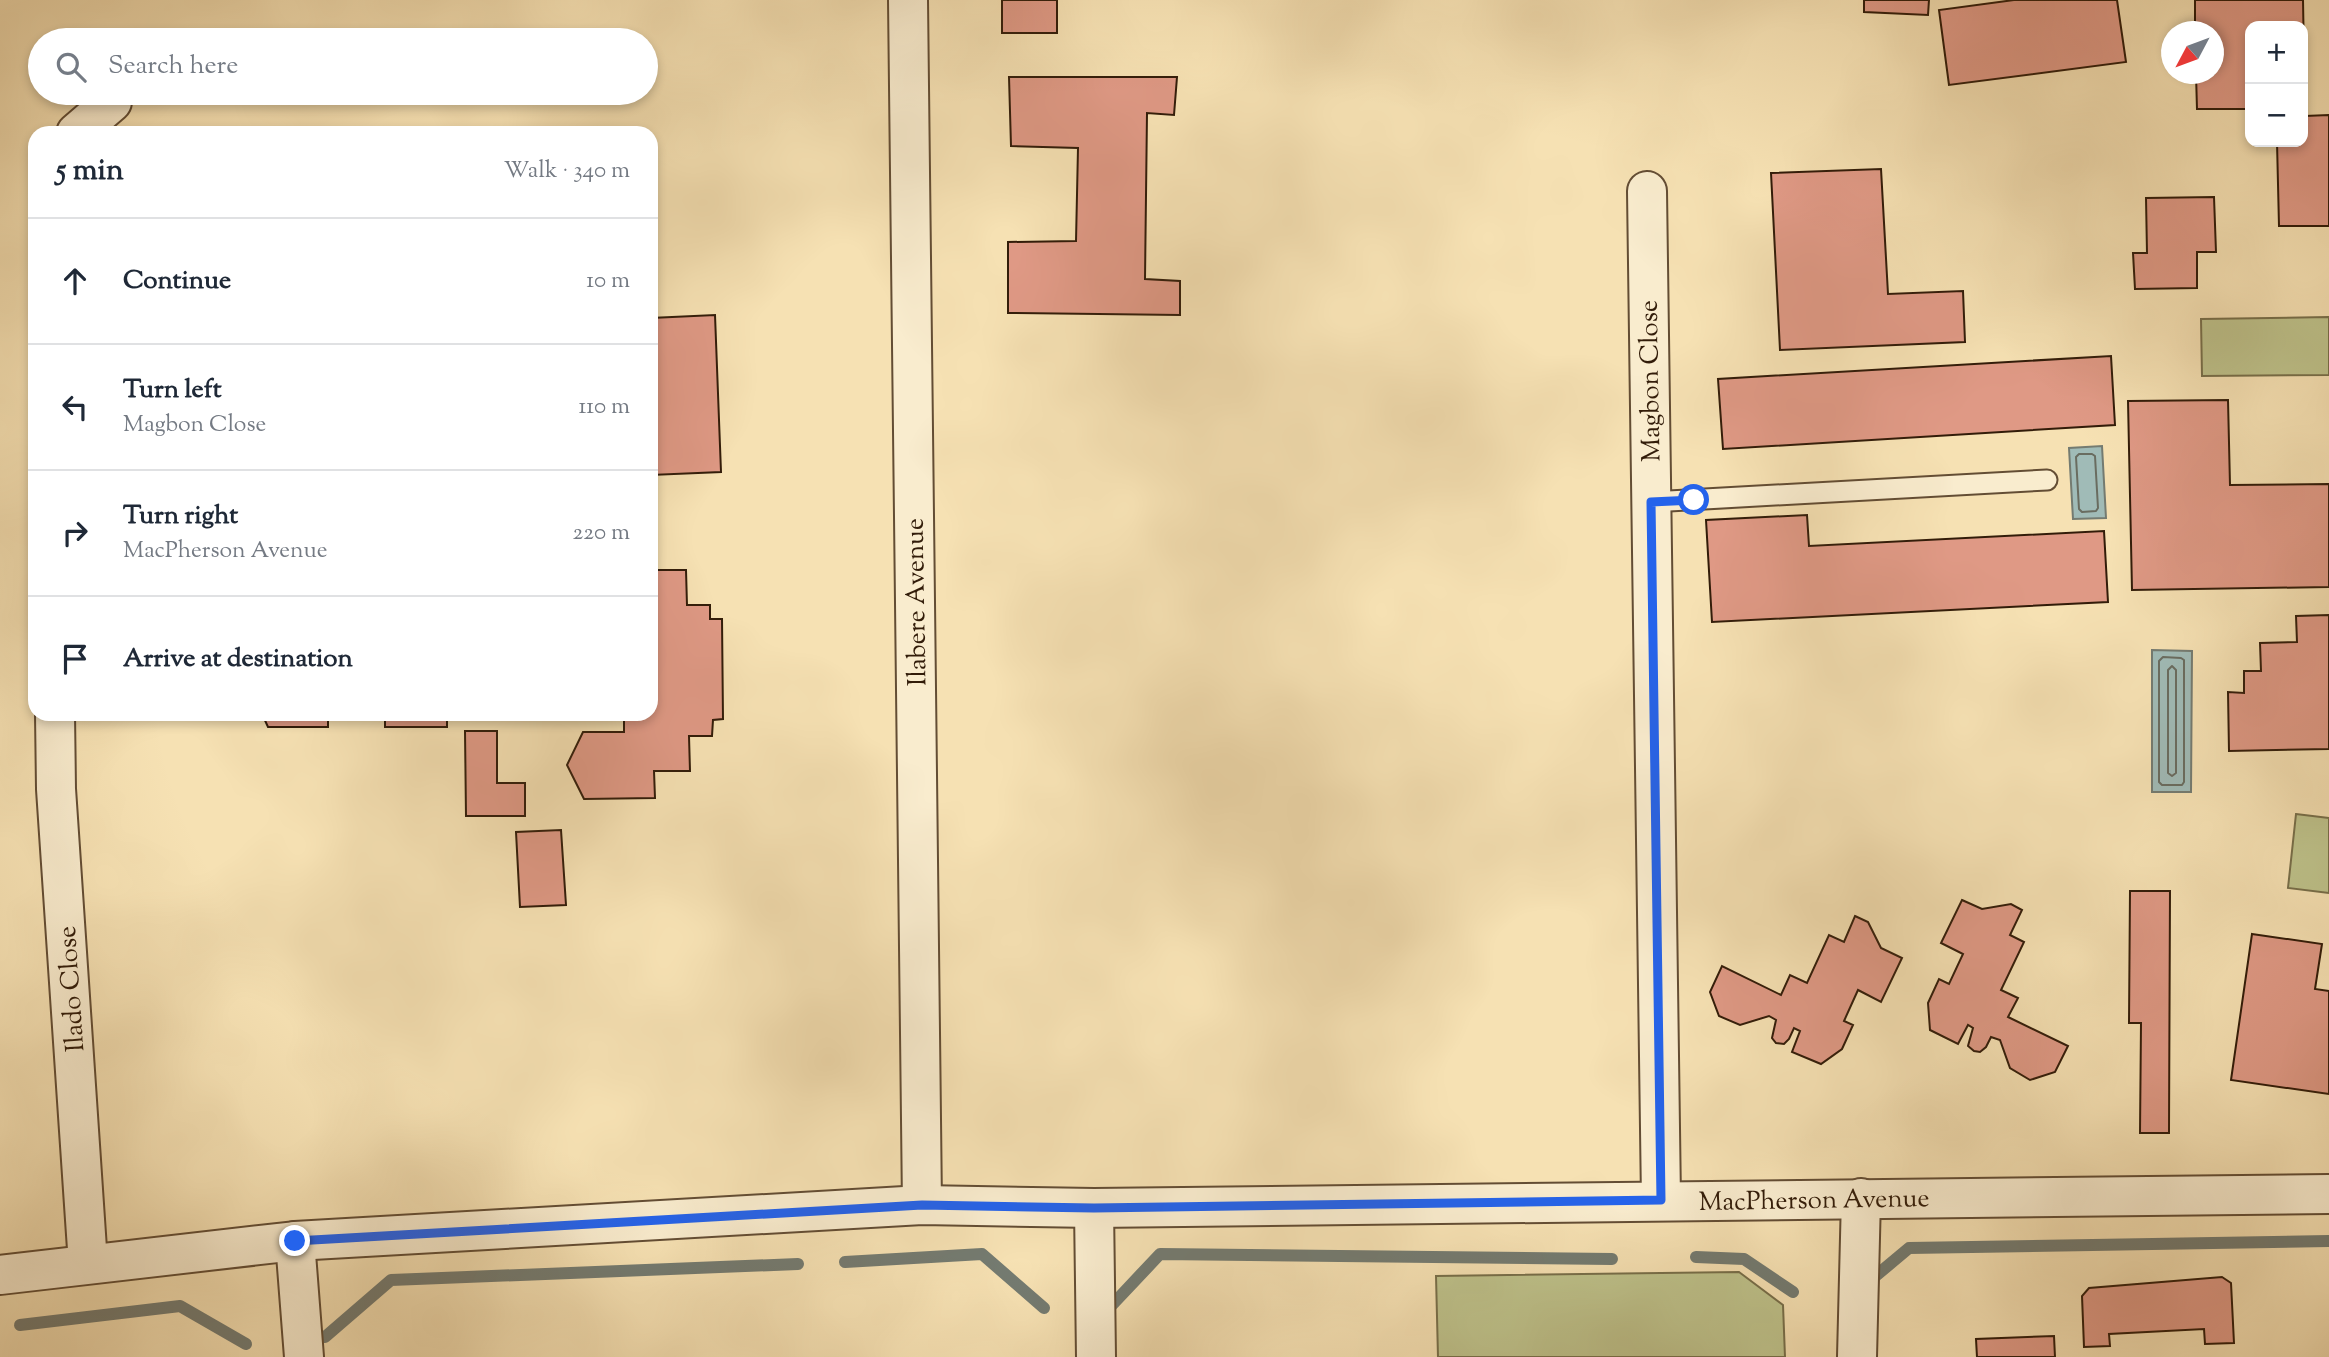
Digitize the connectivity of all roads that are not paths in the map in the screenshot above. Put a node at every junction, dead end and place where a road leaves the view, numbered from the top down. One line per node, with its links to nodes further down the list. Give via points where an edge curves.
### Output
1 (908, 0): 11 (street, Ilabere Avenue)
2 (109, 105): 3 (street)
3 (84, 126)
4 (1647, 191): 6 (street, Magbon Close)
5 (2047, 480): 6 (lane)
6 (1651, 502): 10 (street, Magbon Close)
7 (55, 721): 14 (street, Ilado Close)
8 (2329, 1194): 9 (street, MacPherson Avenue)
9 (1861, 1198): 10 (street, MacPherson Avenue); 18 (street)
10 (1661, 1200): 12 (street, MacPherson Avenue)
11 (922, 1205): 12 (street, MacPherson Avenue); 13 (street, MacPherson Avenue)
12 (1094, 1208): 17 (street)
13 (295, 1241): 14 (street, MacPherson Avenue); 16 (street)
14 (89, 1264): 15 (street, MacPherson Avenue)
15 (0, 1275)
16 (304, 1357)
17 (1096, 1357)
18 (1857, 1357)

